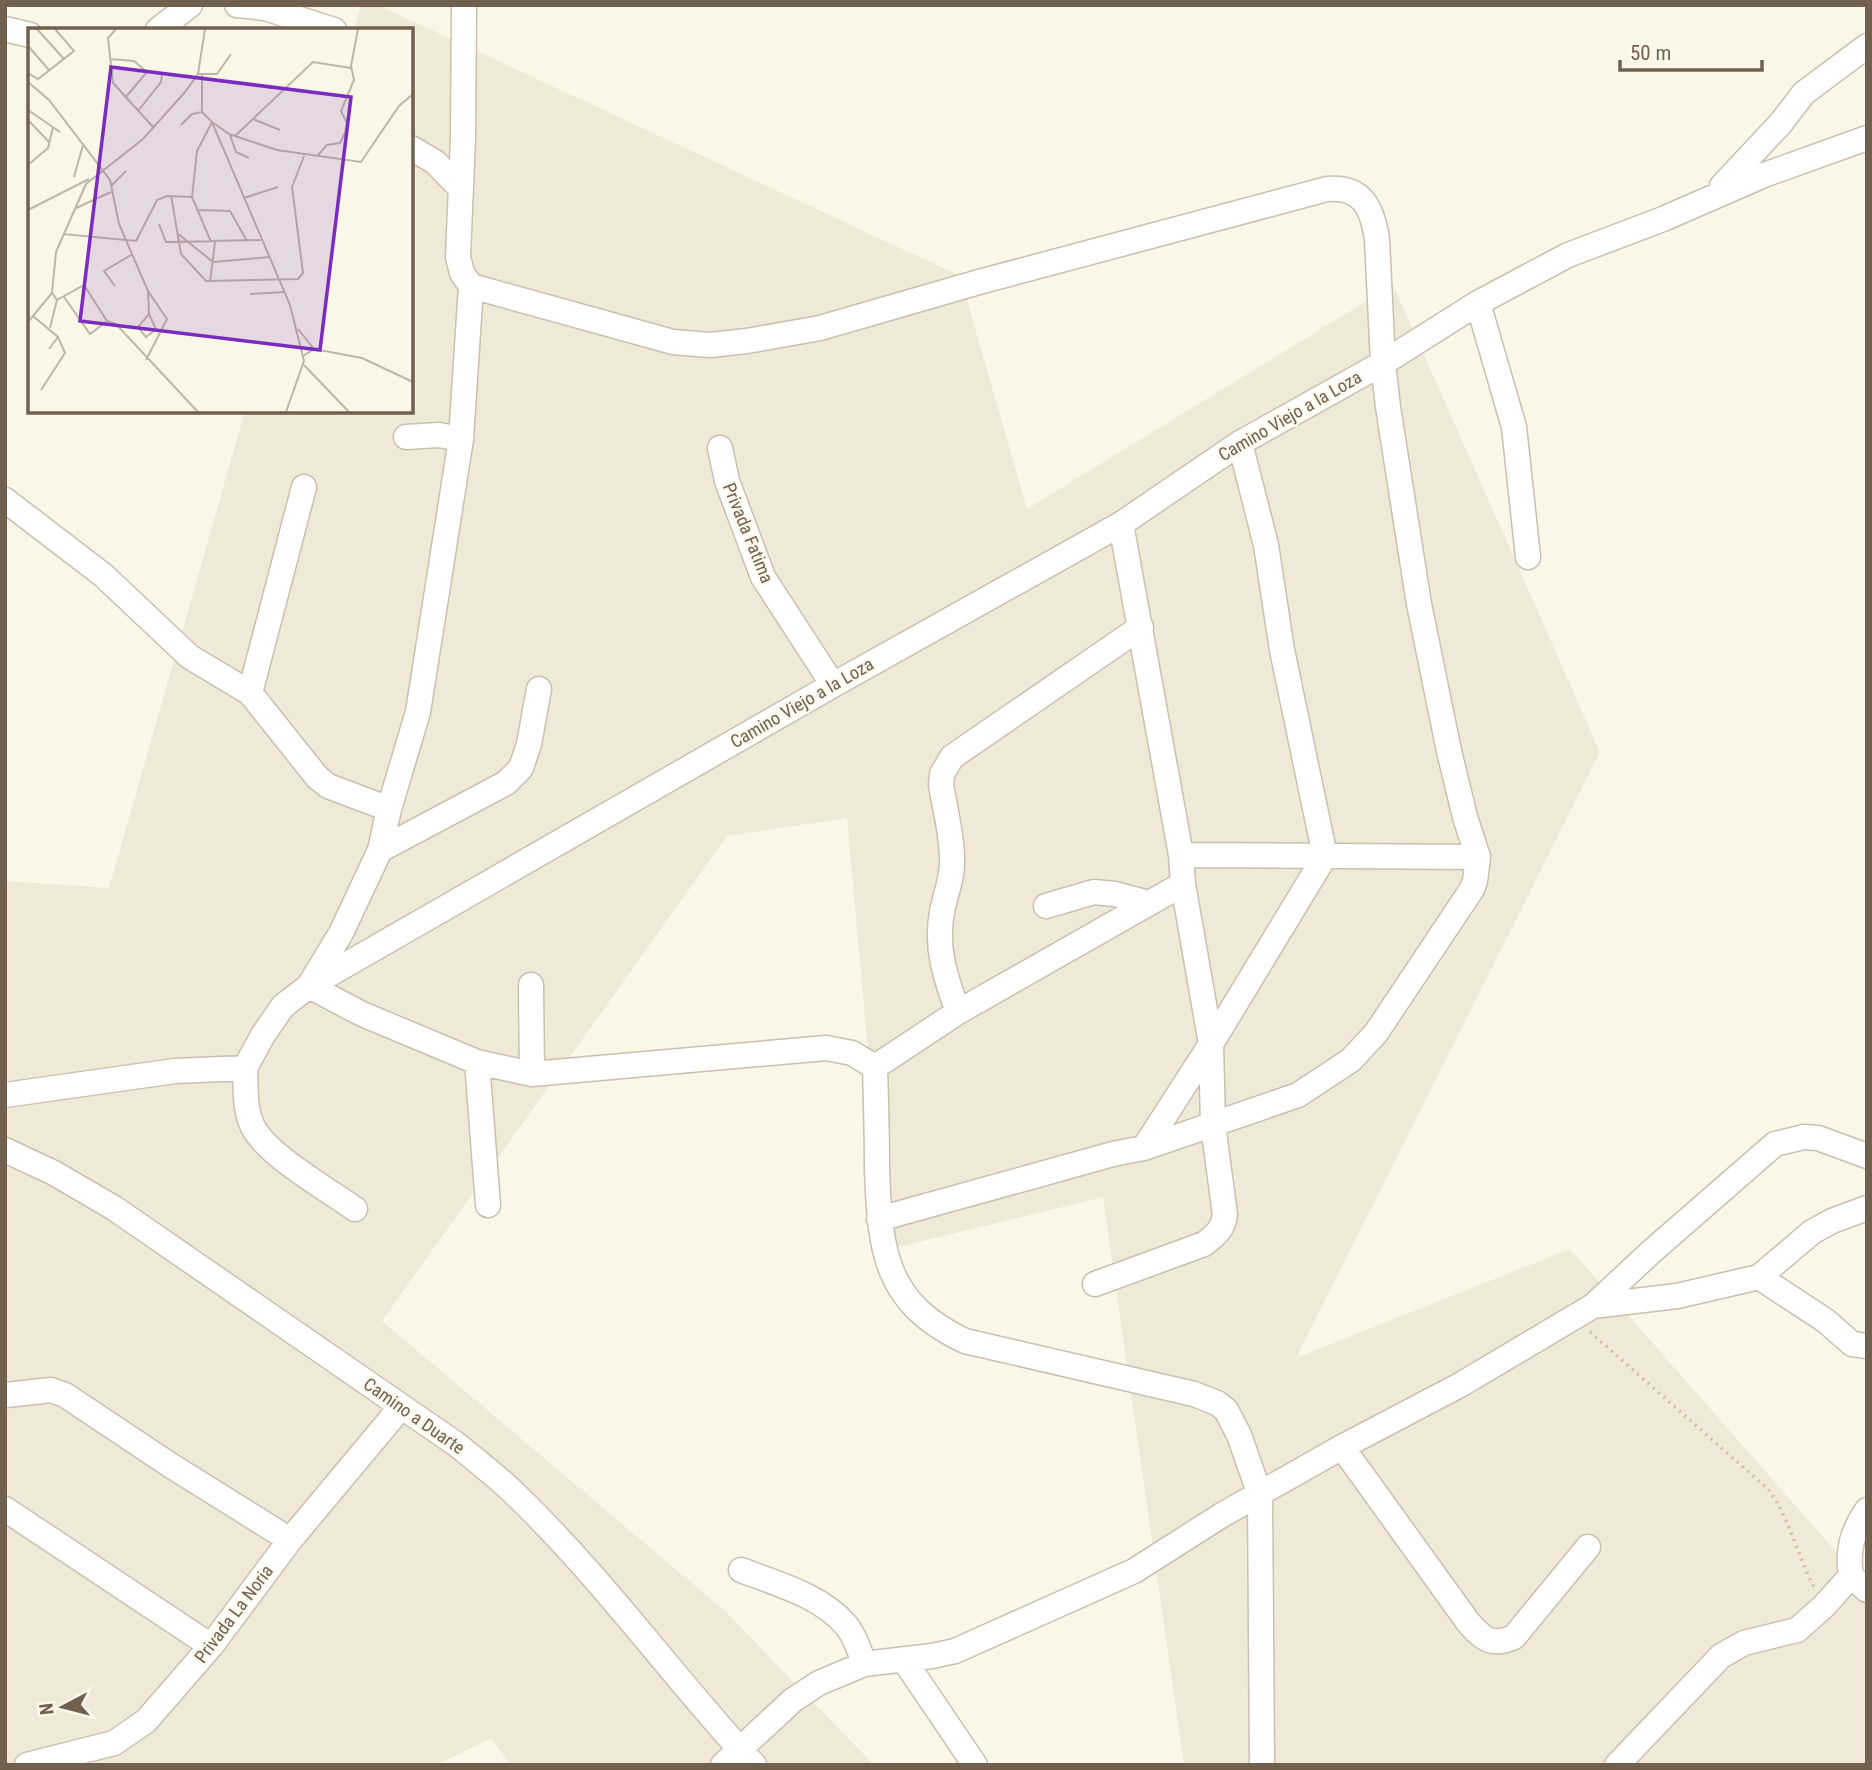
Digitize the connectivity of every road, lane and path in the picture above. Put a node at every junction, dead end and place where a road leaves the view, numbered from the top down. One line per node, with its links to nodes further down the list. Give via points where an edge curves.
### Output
1 (190, 5): 4 (street)
2 (237, 5): 5 (street, via 265,8)
3 (464, 5): 11 (street)
4 (161, 28)
5 (328, 28)
6 (5, 29): 7 (street)
7 (28, 35)
8 (1867, 46): 12 (street, via 1804,93)
9 (1867, 138): 12 (street, Camino Viejo a la Loza)
10 (413, 150): 11 (street, via 435,162)
11 (460, 188): 13 (street, via 458,257)
12 (1712, 196): 14 (street, Camino Viejo a la Loza, via 1568,255)
13 (471, 286): 15 (street, via 673,342 747,341 820,328 1019,271 1343,188 1358,195 1375,221); 17 (street)
14 (1478, 303): 15 (street, Camino Viejo a la Loza); 23 (street, via 1514,427)
15 (1382, 363): 18 (street, Camino Viejo a la Loza); 32 (street, via 1419,604 1449,751)
16 (406, 437): 17 (street)
17 (461, 439): 28 (street, via 426,676)
18 (1240, 443): 22 (street, Camino Viejo a la Loza); 31 (street, via 1266,545 1282,650)
19 (720, 448): 25 (street, Privada Fatima, via 730,490 763,577)
20 (304, 487): 27 (street)
21 (5, 500): 27 (street, via 103,575 190,657)
22 (1121, 524): 24 (street); 25 (street, Camino Viejo a la Loza)
23 (1528, 557)
24 (1141, 627): 30 (street); 38 (street, via 952,757 942,774 953,858 941,915 940,948)
25 (832, 685): 37 (street, Camino Viejo a la Loza)
26 (539, 689): 29 (street, via 521,768 506,783)
27 (250, 693): 28 (street, via 317,777 328,786)
28 (389, 809): 29 (street)
29 (380, 850): 37 (street, via 341,933)
30 (1181, 855): 31 (street); 33 (street)
31 (1325, 856): 32 (street); 39 (street)
32 (1478, 857): 45 (street, via 1472,889 1376,1033 1352,1059 1298,1095)
33 (1183, 884): 34 (street); 39 (street)
34 (1149, 903): 35 (street, via 1094,892); 38 (street)
35 (1046, 906)
36 (531, 985): 43 (street)
37 (309, 986): 40 (street, via 362,1014); 42 (street, Camino Viejo a la Loza, via 283,1006)
38 (958, 1012): 41 (street)
39 (1211, 1044): 45 (street); 46 (street)
40 (477, 1062): 43 (street); 49 (street)
41 (875, 1067): 43 (street, via 852,1053 826,1048); 52 (street)
42 (245, 1068): 44 (street, via 175,1071); 51 (street, via 246,1107 263,1141)
43 (531, 1074)
44 (5, 1095)
45 (1213, 1125): 46 (street); 54 (street, via 1225,1215 1218,1233 1205,1244)
46 (1144, 1148): 52 (street)
47 (5, 1150): 58 (street, Camino a Duarte, via 114,1208)
48 (1867, 1156): 55 (street, via 1818,1138 1775,1144)
49 (488, 1205)
50 (1867, 1208): 53 (street, via 1812,1232)
51 (355, 1209)
52 (879, 1219): 60 (street, via 895,1279 932,1324 965,1341 1217,1403 1239,1435)
53 (1759, 1277): 55 (street); 56 (street, via 1852,1344)
54 (1095, 1284)
55 (1583, 1311): 59 (street, via 1461,1385); 67 (path, via 1768,1489)
56 (1867, 1346)
57 (6, 1395): 63 (street, via 51,1390 65,1395)
58 (401, 1407): 63 (street, Privada La Noria); 71 (street, Camino a Duarte, via 456,1444 517,1495 576,1558)
59 (1342, 1447): 60 (street); 64 (street, via 1468,1622 1489,1641 1514,1637)
60 (1261, 1495): 69 (street, via 1134,1571 955,1651); 74 (street)
61 (5, 1509): 68 (street)
62 (1867, 1510): 66 (street, via 1850,1548)
63 (290, 1540): 68 (street, Privada La Noria)
64 (1588, 1547)
65 (741, 1570): 70 (street, via 809,1597 832,1612 852,1634)
66 (1859, 1583): 67 (street)
67 (1824, 1606): 75 (street, via 1797,1630 1744,1643 1721,1656)
68 (211, 1646): 72 (street, Privada La Noria, via 146,1721 128,1735 94,1749)
69 (904, 1660): 70 (street); 73 (street)
70 (864, 1664): 71 (street, via 793,1700)
71 (738, 1759)
72 (27, 1765)
73 (975, 1765)
74 (1262, 1765)
75 (1617, 1765)

